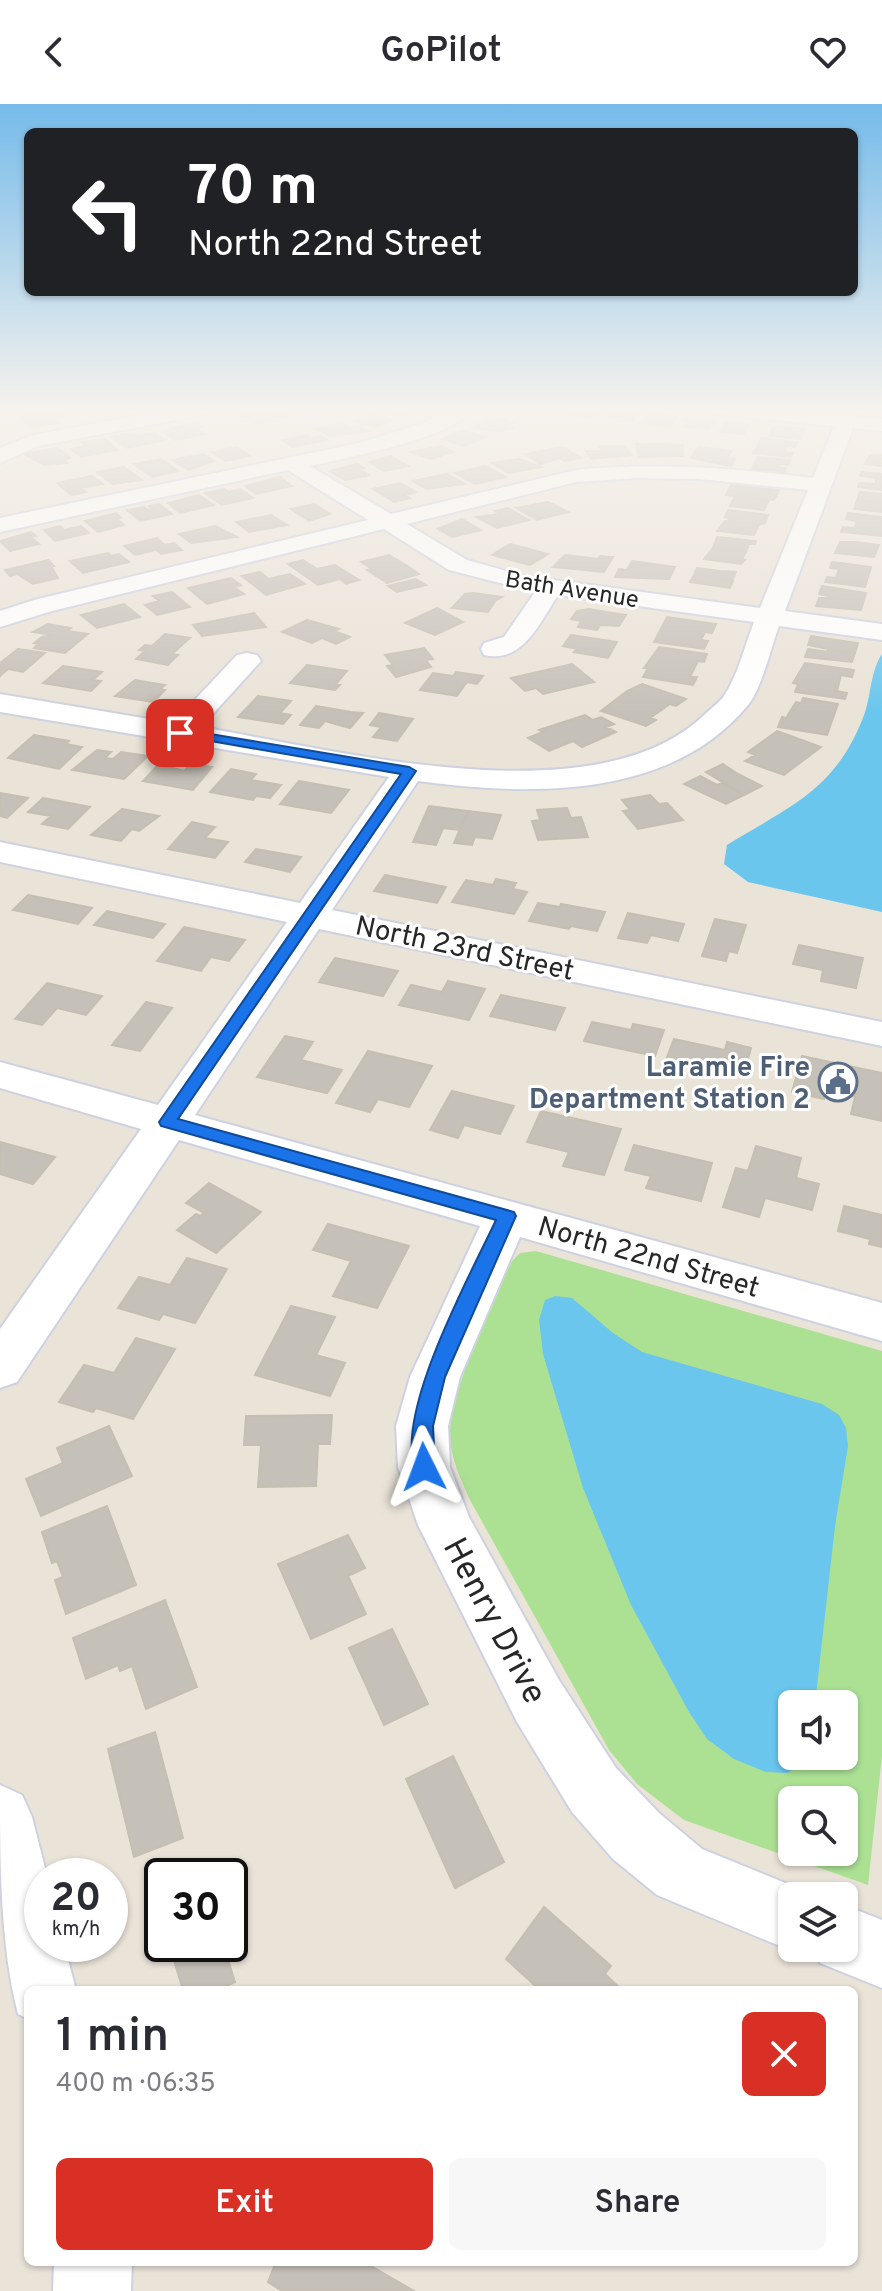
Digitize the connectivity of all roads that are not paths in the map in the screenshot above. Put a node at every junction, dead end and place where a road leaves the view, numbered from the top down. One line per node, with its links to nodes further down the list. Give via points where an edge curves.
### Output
1 (42, 510): 6 (street)
2 (66, 510): 6 (street)
3 (367, 510): 7 (street, Bath Avenue)
4 (435, 510): 7 (street)
5 (811, 510): 11 (street)
6 (47, 514): 8 (street)
7 (386, 522): 9 (street, Bath Avenue, via 458,565 504,580); 10 (street)
8 (0, 525)
9 (551, 587): 11 (street, Bath Avenue); 13 (street, via 513,643)
10 (7, 612)
11 (770, 617): 12 (street, Bath Avenue); 17 (street, via 737,700 721,723 654,760 612,771 515,782)
12 (882, 632)
13 (494, 649)
14 (247, 661): 16 (street)
15 (0, 703): 16 (street)
16 (180, 733): 17 (street)
17 (409, 771): 19 (street)
18 (0, 852): 19 (street, North 23rd Street)
19 (311, 915): 20 (street, North 23rd Street); 22 (street)
20 (882, 1034)
21 (0, 1075): 22 (street, North 22nd Street)
22 (167, 1122): 23 (street, North 22nd Street); 25 (street)
23 (507, 1216): 24 (street, North 22nd Street); 27 (street, Henry Drive, via 435,1377 422,1426 424,1467 445,1525 538,1701 594,1790 636,1836 680,1872)
24 (882, 1322)
25 (0, 1368)
26 (0, 1817): 30 (street)
27 (778, 1912)
28 (858, 1945): 29 (street)
29 (882, 1954)
30 (41, 1986)
31 (93, 2266): 32 (street)
32 (92, 2291)

